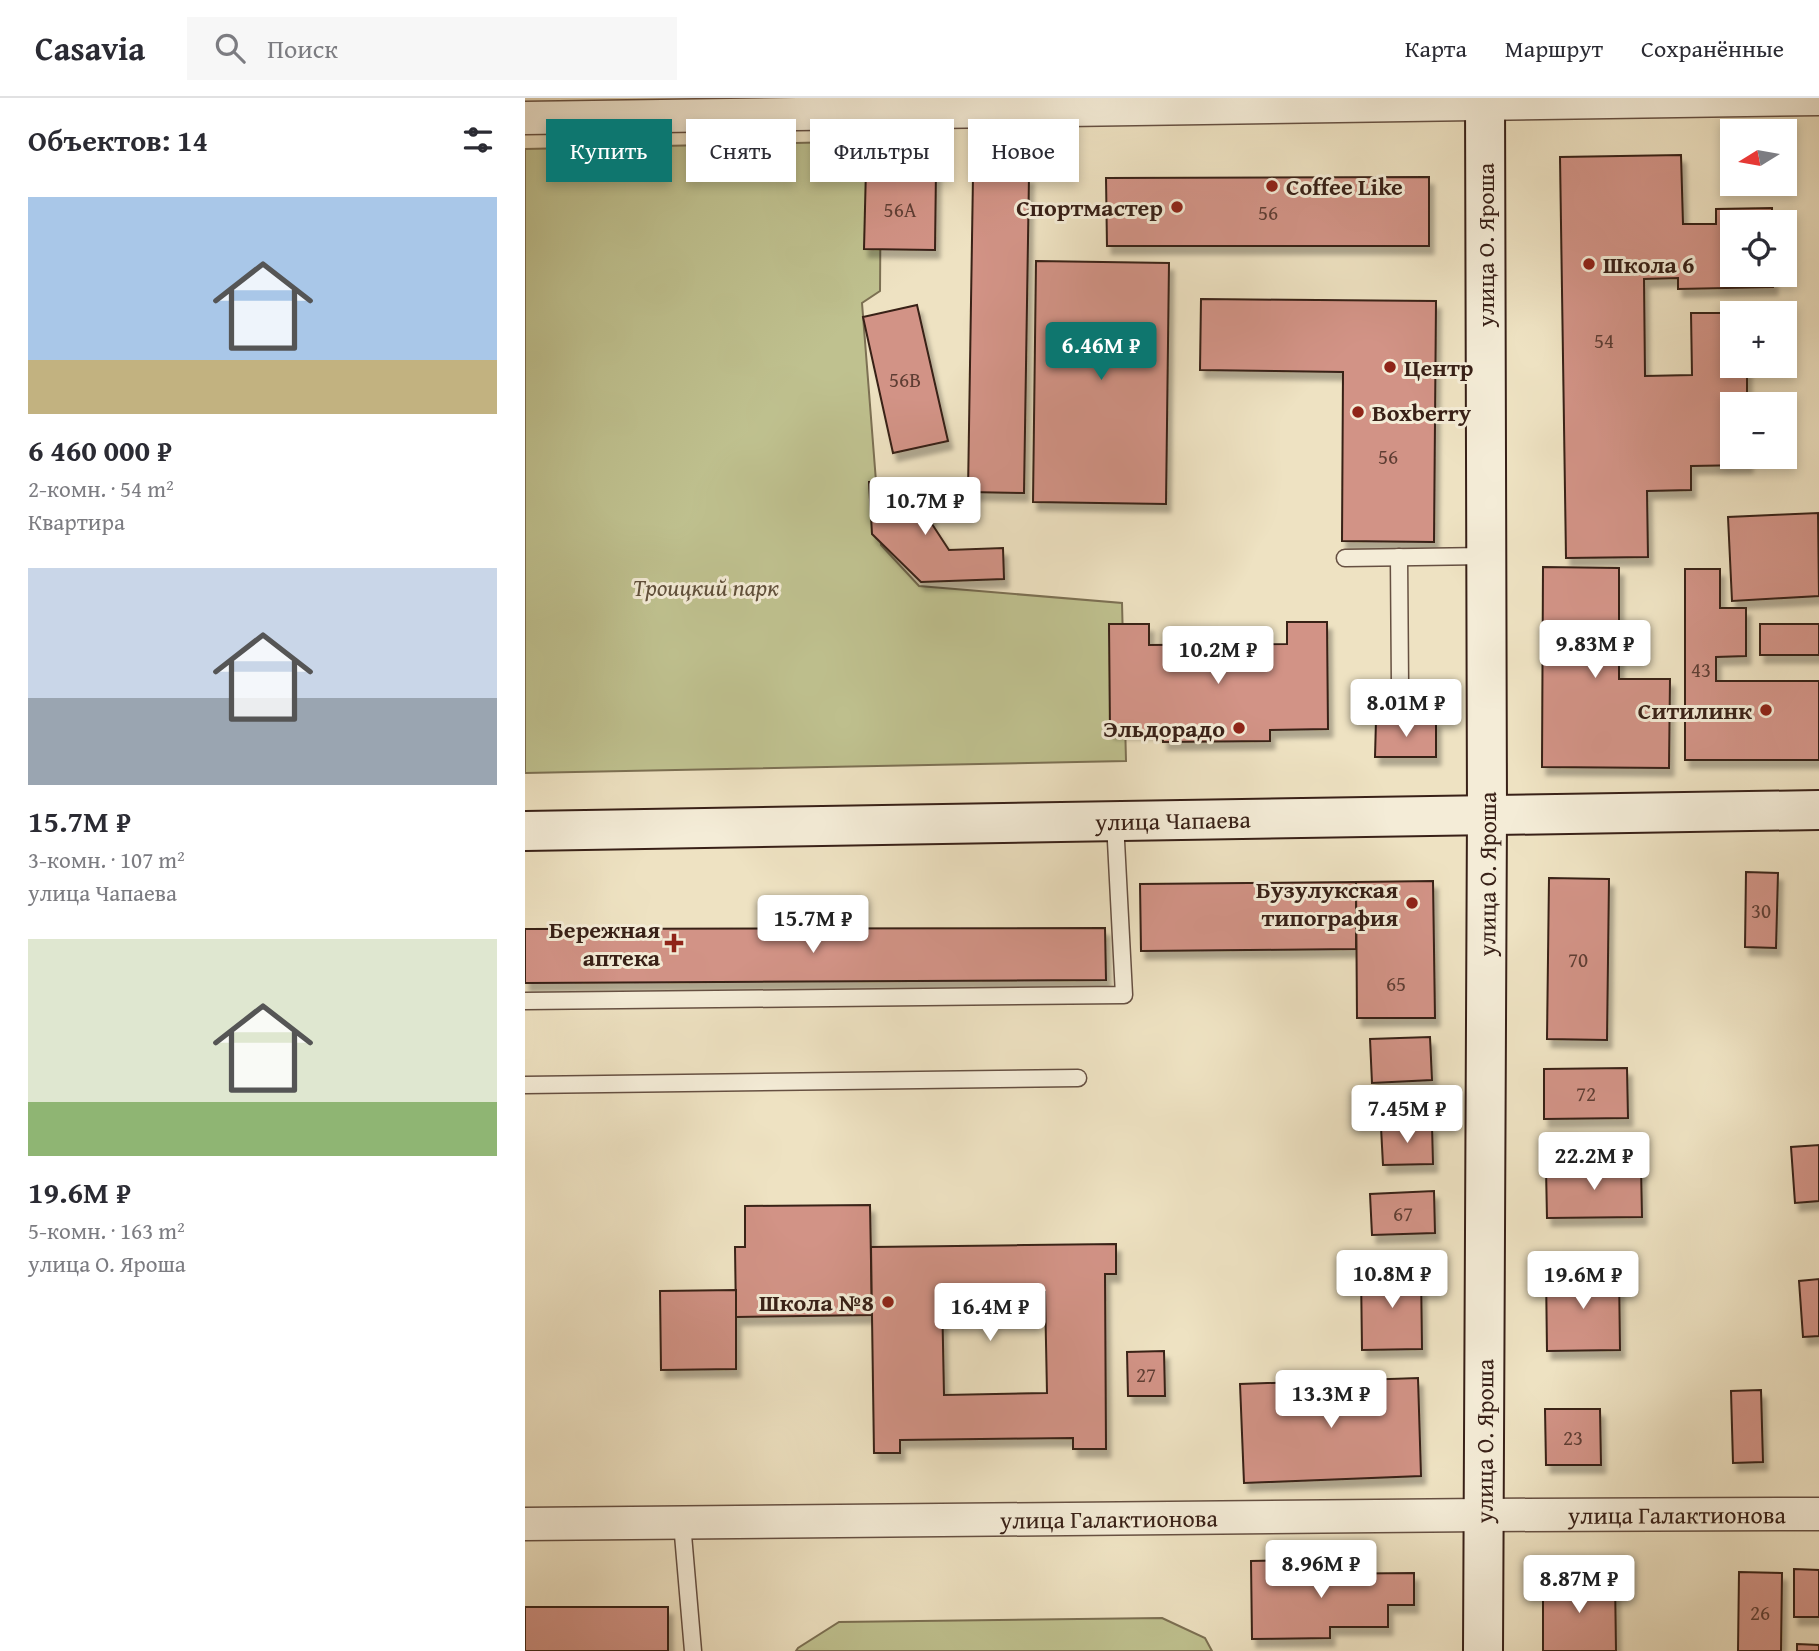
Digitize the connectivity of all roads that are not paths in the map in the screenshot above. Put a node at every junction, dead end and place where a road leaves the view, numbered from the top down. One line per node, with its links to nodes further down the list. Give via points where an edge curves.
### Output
1 (1819, 99): 2 (street)
2 (1485, 100): 3 (street); 4 (main road, улица О. Яроша)
3 (525, 118)
4 (1486, 556): 5 (lane); 9 (main road, улица О. Яроша)
5 (1399, 557): 6 (lane); 7 (lane)
6 (1345, 558)
7 (1400, 687)
8 (1819, 810): 9 (main road, улица Чапаева)
9 (1487, 813): 10 (main road, улица Чапаева); 16 (main road, улица О. Яроша)
10 (1115, 822): 11 (main road, улица Чапаева); 12 (lane, via 1123,995)
11 (525, 831)
12 (525, 1000)
13 (1078, 1078): 14 (lane)
14 (525, 1085)
15 (1819, 1514): 16 (street, улица Галактионова)
16 (1483, 1515): 17 (street, улица Галактионова); 20 (main road, улица О. Яроша)
17 (682, 1523): 18 (street, улица Галактионова); 19 (lane)
18 (525, 1524)
19 (693, 1651)
20 (1483, 1651)

